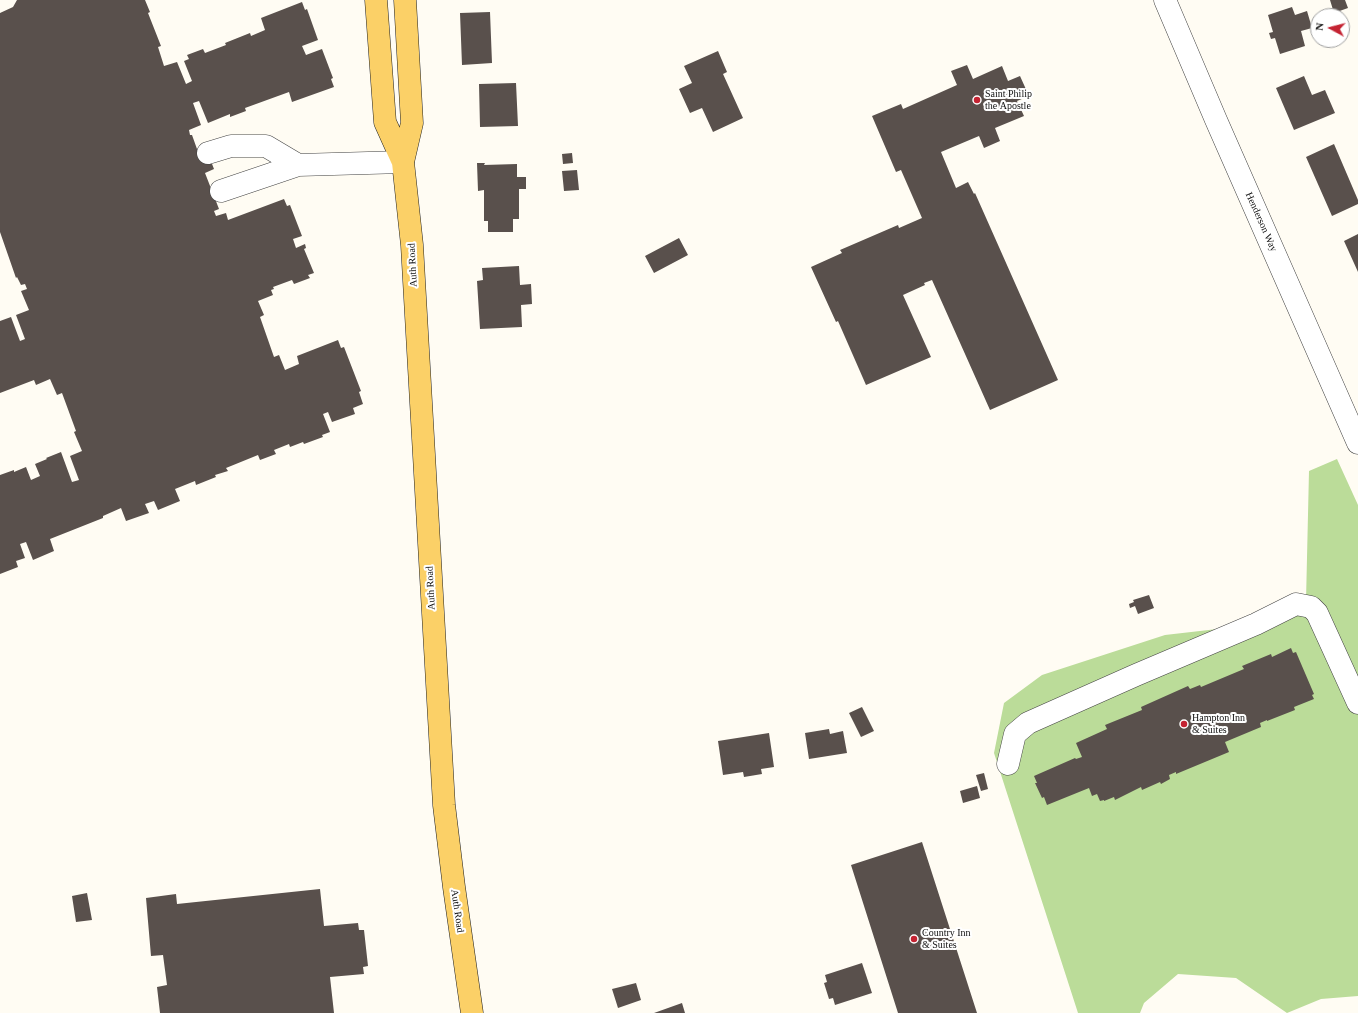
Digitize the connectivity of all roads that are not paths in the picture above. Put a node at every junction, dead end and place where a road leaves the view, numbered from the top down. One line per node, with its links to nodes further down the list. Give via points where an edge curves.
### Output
1 (376, 0): 5 (main road, Auth Road, via 385,122)
2 (405, 0): 5 (main road, Auth Road, via 412,123)
3 (1165, 0): 8 (street, Henderson Way)
4 (208, 153): 6 (street, via 231,146 266,146)
5 (403, 162): 6 (street); 11 (main road, Auth Road, via 412,245 444,805)
6 (298, 164): 7 (street)
7 (221, 191)
8 (1358, 443)
9 (1358, 703): 10 (street, via 1317,613 1311,607 1296,604 1256,624 1028,723 1015,734)
10 (1008, 764)
11 (472, 1013)

